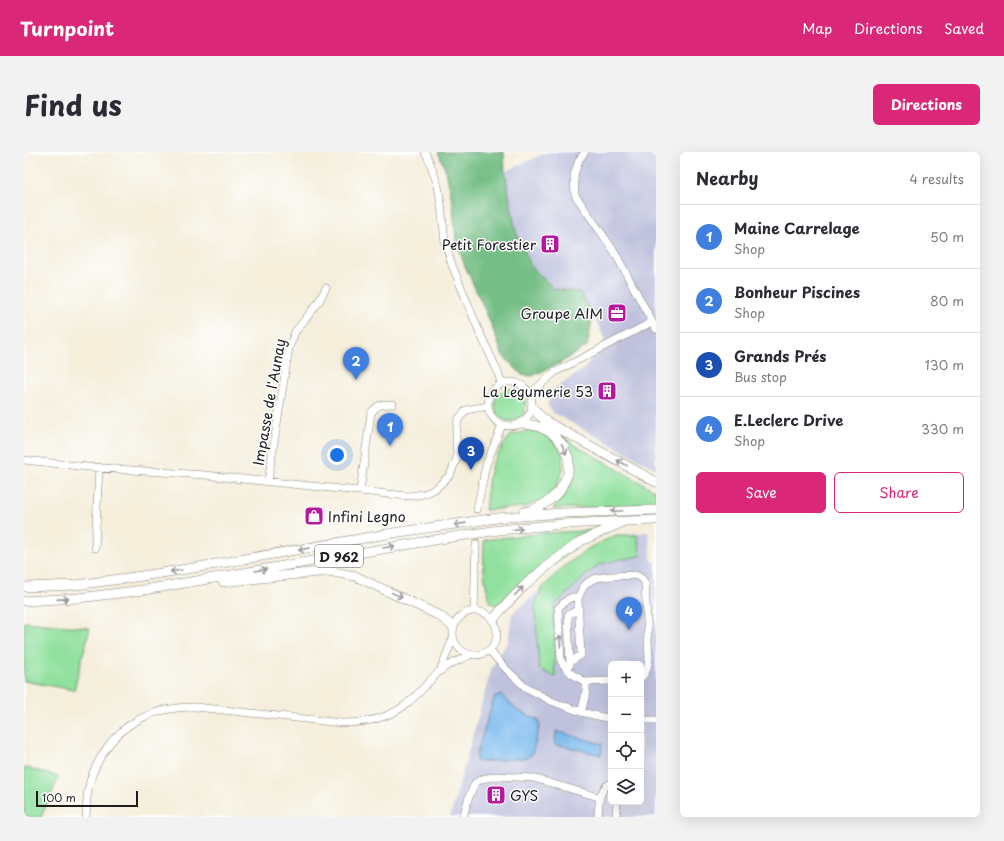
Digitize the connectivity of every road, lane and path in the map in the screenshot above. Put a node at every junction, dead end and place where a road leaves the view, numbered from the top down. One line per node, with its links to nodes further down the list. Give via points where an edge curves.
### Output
1 (425, 152): 6 (street, via 438,186 445,242 452,265)
2 (584, 152): 4 (street, via 578,160 574,175 575,195 614,251)
3 (326, 288): 15 (street, Impasse de l'Aunay, via 318,303 295,332 289,348)
4 (652, 322): 5 (street); 7 (street, via 555,372)
5 (656, 329)
6 (501, 384): 7 (street, via 514,382); 9 (street, via 491,393)
7 (530, 394): 10 (street)
8 (393, 404): 17 (street, via 379,405 371,413)
9 (488, 406): 12 (street, via 492,417); 17 (street, via 466,410 458,420 457,458 450,475 435,489 424,494 408,496)
10 (532, 407): 11 (street, via 530,414); 16 (main road, one-way to 10, via 547,422)
11 (521, 423): 12 (street, via 515,426); 20 (main road, one-way to 20, via 537,426 552,433 563,445 568,460 568,474 559,492 547,502 533,510)
12 (502, 424): 18 (street, via 486,464)
13 (24, 460): 14 (street)
14 (99, 467): 15 (street); 24 (street)
15 (268, 481): 17 (street)
16 (656, 482)
17 (360, 491)
18 (477, 509)
19 (656, 510): 20 (main road, D 962, one-way to 20)
20 (497, 518): 25 (main road, D 962, one-way to 25, via 142,576 76,585)
21 (628, 520): 22 (main road, D 962); 26 (main road, D 962, one-way to 21, via 499,530); 31 (main road, one-way to 21, via 524,586 581,541)
22 (656, 520)
23 (476, 545): 30 (street)
24 (95, 548)
25 (24, 587)
26 (98, 596): 28 (main road, D 962, one-way to 26); 32 (main road, one-way to 32, via 328,571 356,576 440,616)
27 (578, 600): 29 (street); 38 (street, via 585,584 591,580 635,575 643,579 649,658); 39 (street, one-way to 27, via 561,661 558,608 568,599 576,597)
28 (24, 601)
29 (579, 609): 36 (street, via 581,655); 36 (street, via 568,615)
30 (474, 611): 31 (street, via 488,615); 32 (street, via 461,616)
31 (493, 620): 34 (street, via 497,633 494,645)
32 (453, 627): 33 (street)
33 (453, 638): 35 (street, via 458,649); 37 (street)
34 (489, 650): 35 (street, via 477,656); 42 (street, via 525,687 551,701)
35 (470, 655): 37 (street)
36 (570, 662): 39 (street)
37 (440, 671): 49 (street, via 405,706 365,721 342,723 196,707 174,708 152,714 122,730 104,751 90,781)
38 (644, 674)
39 (573, 675): 40 (street)
40 (584, 682): 41 (street); 42 (street, via 586,690)
41 (608, 682)
42 (581, 712): 43 (street)
43 (608, 718)
44 (644, 720): 45 (street)
45 (656, 720)
46 (608, 784): 47 (street)
47 (600, 797): 50 (street, via 532,778 497,776 475,783); 51 (street)
48 (617, 805): 52 (street)
49 (86, 817)
50 (463, 817)
51 (598, 817)
52 (616, 817)

